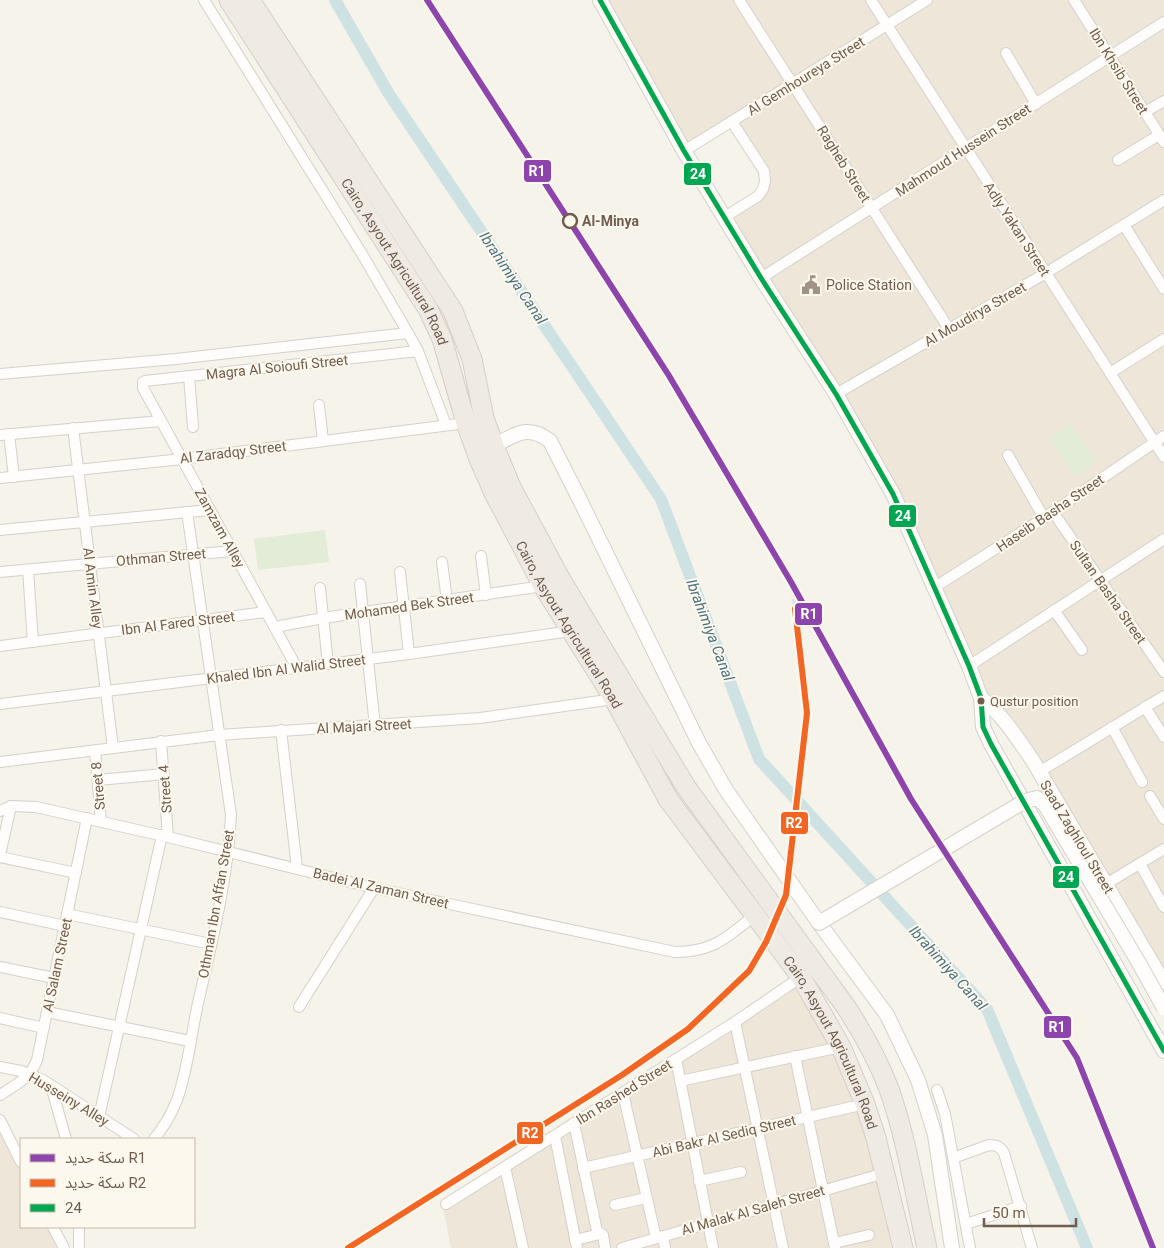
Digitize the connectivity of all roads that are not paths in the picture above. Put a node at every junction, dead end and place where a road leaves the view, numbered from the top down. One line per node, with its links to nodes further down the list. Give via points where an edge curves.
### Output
1 (204, 0): 32 (street, Cairo, Asyout Agricultural Road)
2 (229, 0): 12 (highway, Cairo, Asyout Agricultural Road)
3 (250, 0): 11 (highway, Cairo, Asyout Agricultural Road)
4 (600, 0): 22 (main road, Saad Zaghloul Street)
5 (739, 0): 15 (street, Ragheb Street)
6 (870, 0): 10 (street, Adly Yakan Street)
7 (928, 0): 10 (street, Al Gemhoureya Street)
8 (1074, 0): 14 (street, Ibn Khsib Street)
9 (1164, 22): 14 (street, Mahmoud Hussein Street)
10 (886, 25): 15 (street, Al Gemhoureya Street); 21 (street, Adly Yakan Street)
11 (272, 33): 12 (highway); 50 (highway, Cairo, Asyout Agricultural Road, via 453,311 472,359 484,418)
12 (256, 43): 42 (highway, Cairo, Asyout Agricultural Road, via 428,309 442,339)
13 (1006, 53): 17 (street)
14 (1110, 56): 17 (street, Mahmoud Hussein Street); 18 (street, Ibn Khsib Street)
15 (792, 84): 19 (street, Al Gemhoureya Street); 25 (street, Ragheb Street)
16 (1164, 101): 18 (street)
17 (1036, 104): 21 (street, Mahmoud Hussein Street)
18 (1145, 112): 20 (street, Ibn Khsib Street)
19 (732, 122): 22 (street, Al Gemhoureya Street); 26 (street, via 764,171 765,181 758,196)
20 (1162, 139): 23 (street)
21 (966, 148): 25 (street, Mahmoud Hussein Street); 28 (street, Adly Yakan Street)
22 (684, 151): 26 (main road, Saad Zaghloul Street)
23 (1118, 160)
24 (1164, 200): 27 (street, Al Moudirya Street)
25 (872, 208): 29 (street, Mahmoud Hussein Street); 31 (street, Ragheb Street)
26 (725, 218): 29 (main road, Saad Zaghloul Street)
27 (1124, 225): 28 (street, Al Moudirya Street); 30 (street)
28 (1046, 273): 31 (street, Al Moudirya Street); 35 (street, Adly Yakan Street)
29 (761, 278): 39 (main road, Saad Zaghloul Street)
30 (1164, 290)
31 (949, 329): 39 (street, Al Moudirya Street)
32 (408, 333): 34 (street, Cairo, Asyout Agricultural Road); 36 (street, via 176,359)
33 (1164, 339): 35 (street)
34 (418, 352): 37 (street, Magra Al Soioufi Street); 44 (street, Cairo, Asyout Agricultural Road)
35 (1110, 373): 49 (street, Adly Yakan Street)
36 (0, 374)
37 (188, 376): 38 (street, Magra Al Soioufi Street, via 145,381); 43 (street)
38 (142, 388): 41 (street, Zamzam Alley)
39 (836, 394): 75 (main road, Saad Zaghloul Street, via 892,494)
40 (319, 405): 48 (street)
41 (161, 421): 45 (street); 53 (street, Zamzam Alley)
42 (466, 423): 44 (street, Al Zaradqy Street); 73 (highway, Cairo, Asyout Agricultural Road, via 494,493)
43 (193, 426)
44 (446, 426): 48 (street, Al Zaradqy Street)
45 (74, 428): 46 (street); 54 (street, Al Amin Alley)
46 (5, 434): 55 (street)
47 (1164, 436): 49 (street, Haseib Basha Street)
48 (324, 441): 53 (street, Al Zaradqy Street)
49 (1154, 443): 52 (street, Adly Yakan Street); 59 (street, Haseib Basha Street)
50 (494, 446): 116 (highway, Cairo, Asyout Agricultural Road, via 511,487 561,580); 137 (main road, bridge, via 522,432 542,435 550,441 699,743 726,790)
51 (1008, 455): 59 (street, Sultan Basha Street)
52 (1164, 457)
53 (182, 459): 54 (street, Al Zaradqy Street); 57 (street, Zamzam Alley)
54 (78, 470): 55 (street, Al Zaradqy Street); 60 (street, Al Amin Alley)
55 (14, 477): 56 (street, Al Zaradqy Street)
56 (0, 478)
57 (210, 510): 58 (street); 63 (street, Zamzam Alley)
58 (187, 512): 60 (street); 64 (street, Othman Ibn Affan Street)
59 (1048, 515): 71 (street, Sultan Basha Street); 75 (street, Haseib Basha Street)
60 (84, 522): 61 (street); 67 (street, Al Amin Alley)
61 (0, 530)
62 (1164, 539): 71 (street)
63 (232, 551): 64 (street, Othman Street); 80 (street, Zamzam Alley)
64 (193, 555): 67 (street, Othman Street); 83 (street, Othman Ibn Affan Street)
65 (481, 556): 76 (street)
66 (442, 562): 77 (street)
67 (90, 564): 68 (street, Othman Street); 86 (street, Al Amin Alley)
68 (28, 570): 69 (street, Othman Street); 87 (street)
69 (0, 572)
70 (400, 572): 78 (street)
71 (1100, 580): 79 (street); 95 (street, Sultan Basha Street)
72 (360, 584): 81 (street)
73 (543, 586): 76 (street, Mohamed Bek Street); 85 (highway, Cairo, Asyout Agricultural Road)
74 (320, 588): 82 (street)
75 (935, 588): 93 (main road, Saad Zaghloul Street)
76 (486, 595): 77 (street, Mohamed Bek Street)
77 (447, 600): 78 (street, Mohamed Bek Street)
78 (404, 607): 81 (street, Mohamed Bek Street); 90 (street)
79 (1054, 610): 89 (street); 93 (street)
80 (266, 612): 83 (street, Ibn Al Fared Street); 84 (street, Zamzam Alley)
81 (364, 612): 82 (street, Mohamed Bek Street); 91 (street)
82 (324, 618): 84 (street, Mohamed Bek Street); 92 (street)
83 (203, 620): 86 (street, Ibn Al Fared Street); 96 (street, Othman Ibn Affan Street)
84 (275, 627): 94 (street, Zamzam Alley)
85 (571, 631): 90 (street, Khaled Ibn Al Walid Street); 100 (highway, Cairo, Asyout Agricultural Road)
86 (99, 633): 87 (street, Ibn Al Fared Street); 97 (street, Al Amin Alley)
87 (33, 642): 88 (street, Ibn Al Fared Street)
88 (0, 646)
89 (1082, 650)
90 (409, 654): 91 (street, Khaled Ibn Al Walid Street)
91 (369, 660): 92 (street, Khaled Ibn Al Walid Street); 103 (street)
92 (328, 664): 94 (street, Khaled Ibn Al Walid Street)
93 (969, 666): 99 (main road, Saad Zaghloul Street)
94 (297, 668): 96 (street, Khaled Ibn Al Walid Street)
95 (1164, 672)
96 (211, 678): 97 (street, Khaled Ibn Al Walid Street); 106 (street, Othman Ibn Affan Street)
97 (106, 691): 101 (street, Khaled Ibn Al Walid Street); 109 (street, Al Amin Alley)
98 (1164, 696): 102 (street)
99 (981, 698): 112 (main road, Saad Zaghloul Street, via 1012,729); 155 (main road, Saad Zaghloul Street, via 981,717 990,744)
100 (614, 699): 103 (street, Al Majari Street, via 480,718); 118 (highway, Cairo, Asyout Agricultural Road)
101 (0, 704)
102 (1145, 707): 104 (street); 107 (street)
103 (375, 726): 105 (street, Al Majari Street)
104 (1112, 727): 112 (street); 115 (street)
105 (282, 730): 106 (street, Al Majari Street); 129 (street)
106 (219, 735): 108 (street, Al Majari Street); 126 (street, Othman Ibn Affan Street, via 231,816)
107 (1164, 738)
108 (161, 741): 109 (street, Al Majari Street); 113 (street, Street 4)
109 (113, 748): 110 (street, Al Majari Street)
110 (95, 751): 111 (street, Al Majari Street); 114 (street, Street 8)
111 (0, 762)
112 (1039, 772): 131 (main road, Saad Zaghloul Street)
113 (164, 774): 114 (street); 124 (street, Street 4)
114 (98, 780): 123 (street, Street 8)
115 (1142, 782)
116 (686, 786): 118 (highway); 209 (highway, Cairo, Asyout Agricultural Road, via 846,1007 877,1060 898,1117)
117 (1150, 796): 122 (street)
118 (668, 799): 136 (highway, Cairo, Asyout Agricultural Road)
119 (11, 806): 120 (street, Badei Al Zaman Street); 121 (street, Badei Al Zaman Street, via 36,806); 127 (street)
120 (0, 810)
121 (87, 818): 123 (street, Badei Al Zaman Street); 130 (street, Al Salam Street)
122 (1164, 819)
123 (102, 821): 124 (street, Badei Al Zaman Street)
124 (165, 836): 126 (street, Badei Al Zaman Street); 139 (street, Street 4)
125 (1164, 849): 128 (street)
126 (228, 852): 129 (street, Badei Al Zaman Street); 140 (street, Othman Ibn Affan Street)
127 (0, 856): 130 (street)
128 (1140, 864): 131 (street); 133 (street)
129 (297, 868): 132 (street, Badei Al Zaman Street)
130 (76, 873): 135 (street, Al Salam Street)
131 (1106, 884): 142 (main road, Saad Zaghloul Street)
132 (374, 888): 136 (street, Badei Al Zaman Street, via 675,952 691,952 716,945); 146 (street)
133 (1164, 907)
134 (0, 912): 138 (street)
135 (67, 914): 138 (street, Al Salam Street); 139 (street)
136 (755, 916): 143 (highway, Cairo, Asyout Agricultural Road)
137 (819, 923): 147 (main road, bridge, via 1025,801 1037,798 1045,805); 210 (main road, via 886,1015 918,1080 935,1135)
138 (65, 926): 144 (street, Al Salam Street)
139 (141, 929): 140 (street); 151 (street, Street 4)
140 (211, 944): 153 (street, Othman Ibn Affan Street)
141 (0, 967): 144 (street)
142 (1159, 967): 145 (main road, Saad Zaghloul Street)
143 (801, 977): 150 (street, Ibn Rashed Street); 154 (highway, Cairo, Asyout Agricultural Road)
144 (54, 978): 148 (street, Al Salam Street)
145 (1164, 983)
146 (299, 1007)
147 (1164, 1008)
148 (47, 1012): 151 (street); 152 (street, Al Salam Street)
149 (0, 1018): 152 (street)
150 (735, 1022): 157 (street, Ibn Rashed Street); 159 (street)
151 (119, 1027): 153 (street); 167 (street, Street 4)
152 (44, 1028): 160 (street, Al Salam Street, via 38,1060)
153 (190, 1041): 175 (street, Othman Ibn Affan Street, via 177,1100)
154 (841, 1047): 156 (street); 166 (highway, Cairo, Asyout Agricultural Road)
155 (1164, 1051)
156 (795, 1056): 159 (street); 168 (street)
157 (676, 1059): 161 (street); 164 (street, Ibn Rashed Street)
158 (0, 1067): 160 (street, Husseiny Alley)
159 (745, 1067): 161 (street); 171 (street)
160 (30, 1074): 162 (street, Husseiny Alley); 165 (street)
161 (680, 1081): 176 (street)
162 (51, 1086): 167 (street, Husseiny Alley); 173 (street)
163 (937, 1090): 178 (street)
164 (623, 1093): 170 (street, Ibn Rashed Street); 177 (street)
165 (0, 1095)
166 (865, 1104): 168 (street, Abi Bakr Al Sediq Street); 183 (highway, Cairo, Asyout Agricultural Road)
167 (99, 1117): 174 (street, Husseiny Alley)
168 (808, 1117): 171 (street, Abi Bakr Al Sediq Street); 185 (street)
169 (0, 1120): 179 (street)
170 (574, 1124): 172 (street, Ibn Rashed Street); 181 (street)
171 (758, 1128): 176 (street, Abi Bakr Al Sediq Street); 188 (street)
172 (555, 1136): 180 (street, Ibn Rashed Street); 198 (street)
173 (66, 1138)
174 (132, 1138)
175 (155, 1138)
176 (692, 1143): 177 (street, Abi Bakr Al Sediq Street); 184 (street)
177 (637, 1156): 181 (street, Abi Bakr Al Sediq Street); 186 (street)
178 (953, 1158): 190 (street, via 989,1145 1000,1147); 192 (street)
179 (20, 1160)
180 (505, 1167): 187 (street, Ibn Rashed Street); 202 (street)
181 (583, 1168): 195 (street)
182 (740, 1172): 184 (street)
183 (885, 1173): 185 (street, Al Malak Al Saleh Street); 208 (highway, Cairo, Asyout Agricultural Road)
184 (700, 1181): 191 (street)
185 (823, 1190): 188 (street, Al Malak Al Saleh Street); 199 (street)
186 (646, 1198): 189 (street); 197 (street)
187 (446, 1204)
188 (774, 1204): 191 (street, Al Malak Al Saleh Street); 207 (street)
189 (615, 1205)
190 (1021, 1206): 192 (street); 212 (street)
191 (708, 1223): 197 (street, Al Malak Al Saleh Street); 206 (street)
192 (966, 1224): 211 (street)
193 (54, 1228): 200 (street)
194 (79, 1228): 201 (street)
195 (600, 1234): 198 (street); 203 (street)
196 (869, 1235): 199 (street)
197 (659, 1237): 204 (street, Al Malak Al Saleh Street); 205 (street)
198 (576, 1244)
199 (834, 1246)
200 (64, 1248)
201 (79, 1248)
202 (523, 1248)
203 (606, 1248)
204 (622, 1248)
205 (665, 1248)
206 (712, 1248)
207 (783, 1248)
208 (903, 1248)
209 (927, 1248)
210 (952, 1248)
211 (970, 1248)
212 (1032, 1248)

